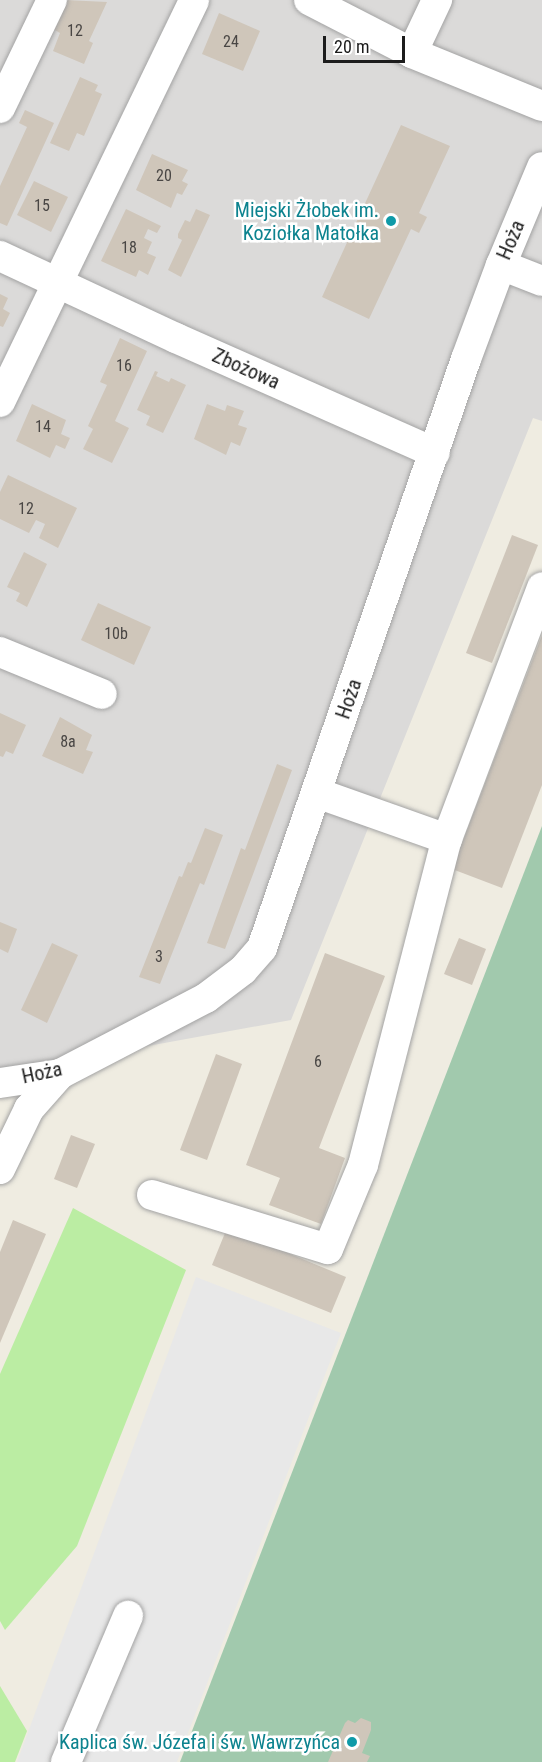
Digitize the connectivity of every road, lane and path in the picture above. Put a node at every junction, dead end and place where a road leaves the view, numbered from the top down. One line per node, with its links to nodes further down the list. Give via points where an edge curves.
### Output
1 (52, 0): 7 (street)
2 (194, 0): 12 (street)
3 (309, 0): 5 (street)
4 (437, 0): 5 (street)
5 (412, 53): 6 (street)
6 (542, 106)
7 (0, 108)
8 (542, 167): 10 (street, Hoża)
9 (0, 256): 12 (street, Zbożowa)
10 (501, 265): 11 (street); 14 (street, Hoża)
11 (542, 281)
12 (57, 284): 13 (street); 14 (street, Zbożowa)
13 (0, 402)
14 (435, 453): 18 (street, Hoża)
15 (542, 587): 19 (street)
16 (0, 652): 17 (street)
17 (102, 694)
18 (317, 793): 19 (street); 20 (street, Hoża, via 269,933 255,958 206,998)
19 (447, 839): 23 (street, via 363,1165 328,1249)
20 (60, 1074): 21 (street, Hoża); 22 (street, via 29,1109)
21 (0, 1083)
22 (0, 1169)
23 (152, 1194)
24 (128, 1616): 25 (street)
25 (66, 1762)

